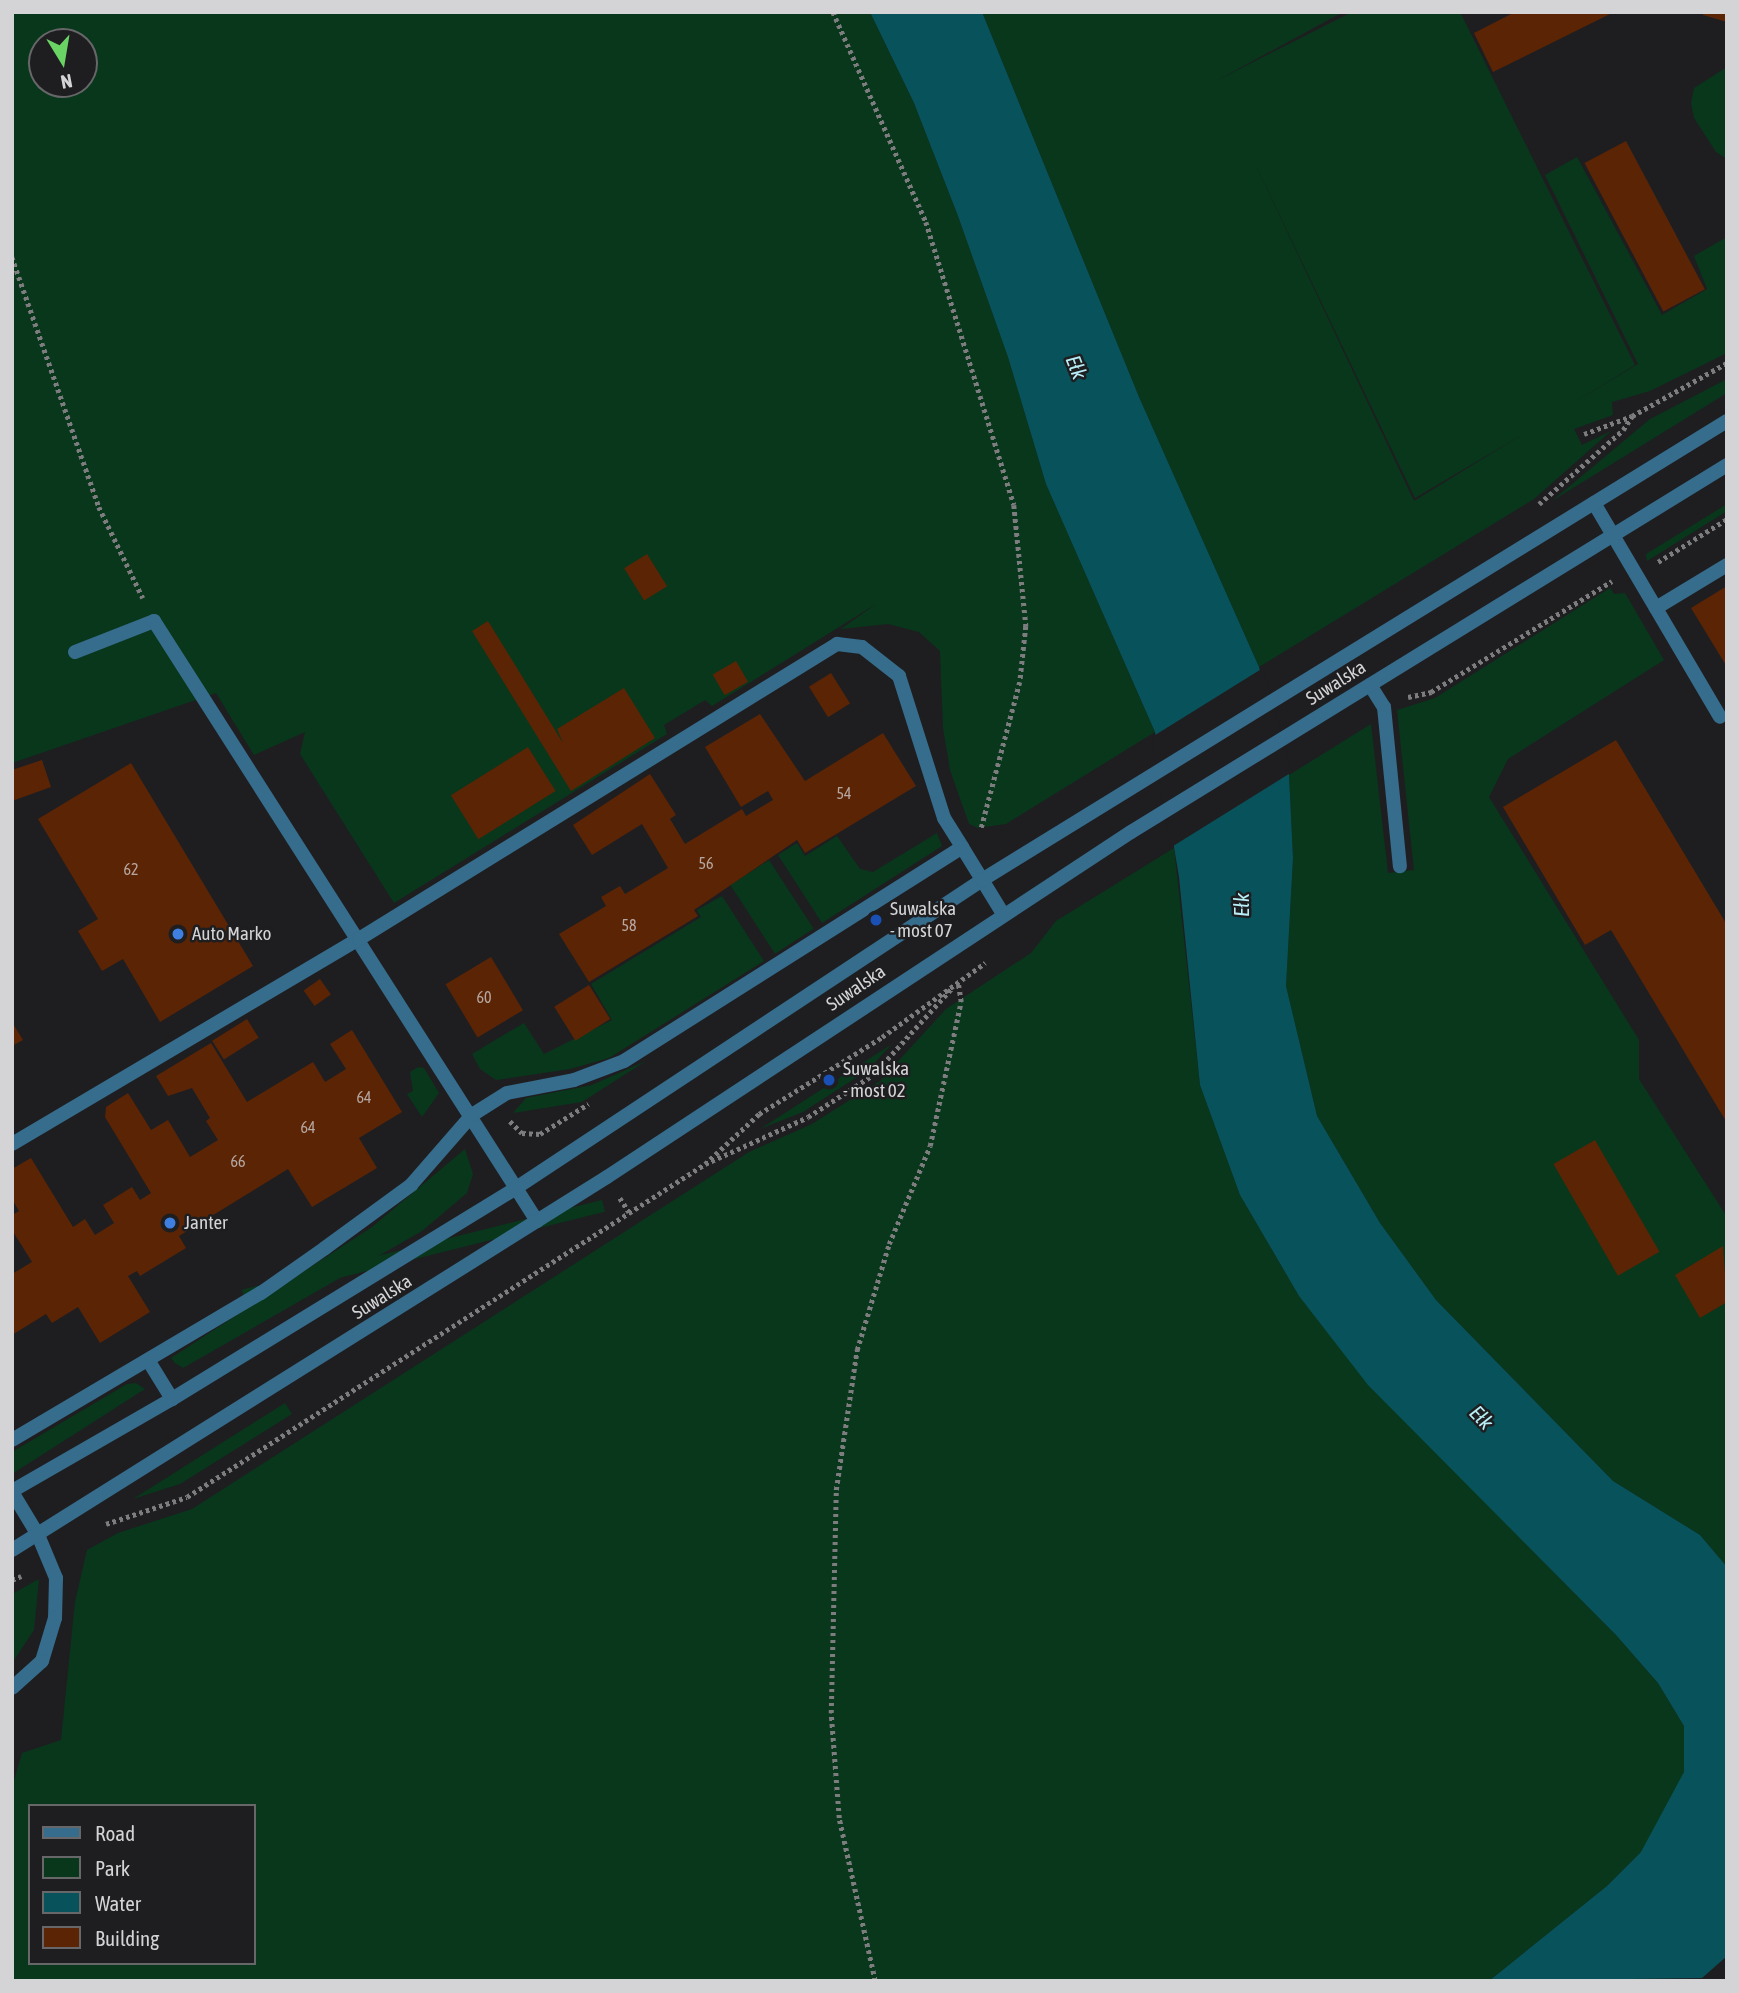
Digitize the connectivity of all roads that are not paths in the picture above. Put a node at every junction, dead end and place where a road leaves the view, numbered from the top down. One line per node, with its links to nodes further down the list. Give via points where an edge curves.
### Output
1 (1727, 421): 3 (street, Suwalska)
2 (1727, 465): 4 (street, Suwalska)
3 (1594, 503): 4 (street); 12 (street, Suwalska)
4 (1613, 535): 6 (street); 8 (street, Suwalska)
5 (1727, 565): 6 (street)
6 (1656, 608): 9 (street)
7 (75, 652): 14 (street, via 154,621)
8 (1370, 685): 11 (street, via 1384,707); 13 (street, Suwalska)
9 (1720, 716)
10 (962, 847): 12 (street); 14 (street, via 944,818 899,676 862,647 836,644); 15 (street, via 624,1061 574,1080 507,1093)
11 (1399, 866)
12 (982, 880): 13 (street); 17 (street, Suwalska)
13 (1003, 914): 18 (street, Suwalska)
14 (359, 939): 15 (street); 16 (street)
15 (472, 1115): 17 (street); 19 (street, via 434,1163 394,1198 261,1293)
16 (12, 1144)
17 (516, 1188): 18 (street); 20 (street, Suwalska)
18 (537, 1221): 23 (street, Suwalska)
19 (148, 1360): 20 (street); 21 (street)
20 (172, 1399): 22 (street, Suwalska)
21 (12, 1440)
22 (12, 1492): 23 (street)
23 (38, 1535): 24 (street, Suwalska); 25 (street, via 55,1578 52,1629 42,1661)
24 (12, 1550)
25 (12, 1688)

